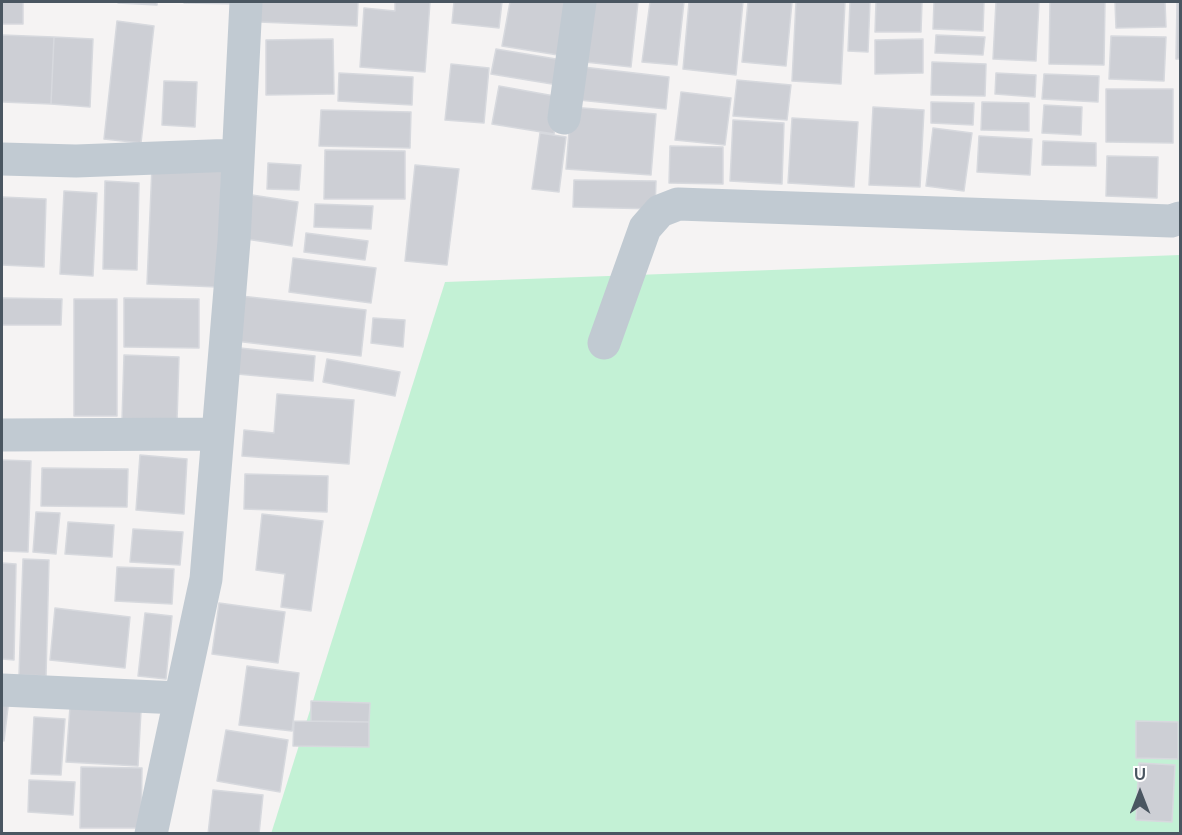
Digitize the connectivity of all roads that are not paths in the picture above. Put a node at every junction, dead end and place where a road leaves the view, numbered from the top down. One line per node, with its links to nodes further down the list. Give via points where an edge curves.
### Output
1 (246, 2): 4 (street)
2 (580, 2): 3 (street)
3 (564, 118)
4 (237, 155): 5 (street, via 76,161); 9 (street, via 234,241)
5 (2, 159)
6 (1180, 218): 7 (street, via 1171,221 678,204 660,211 645,228)
7 (604, 344)
8 (2, 435): 9 (street)
9 (217, 435): 11 (street, via 206,579)
10 (2, 690): 11 (street)
11 (179, 698): 12 (street)
12 (151, 834)

